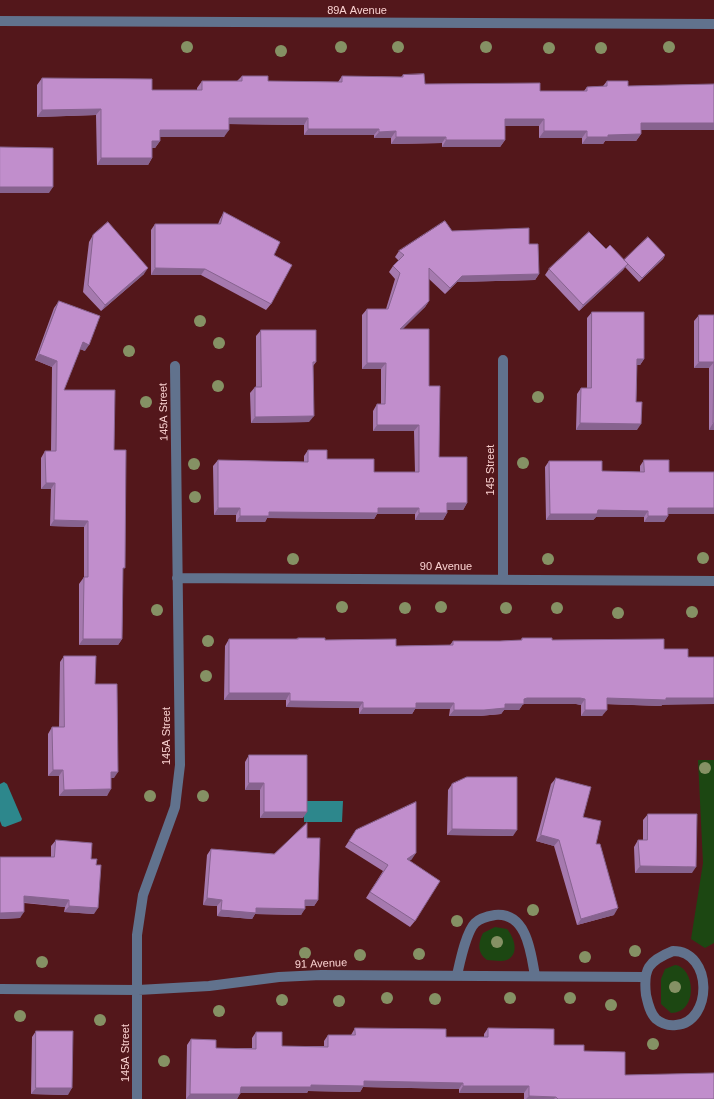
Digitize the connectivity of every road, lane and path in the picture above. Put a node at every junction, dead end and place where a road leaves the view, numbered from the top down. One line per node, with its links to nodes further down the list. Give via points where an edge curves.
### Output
1 (0, 21): 2 (street, 89A Avenue)
2 (714, 24)
3 (503, 360): 6 (street, 145 Street)
4 (175, 366): 5 (street, 145A Street)
5 (177, 578): 6 (street, 90 Avenue); 12 (street, 145A Street, via 180,766 174,807 143,895 139,914)
6 (503, 580): 7 (street, 90 Avenue)
7 (714, 581)
8 (457, 975): 9 (street, 91 Avenue); 9 (street, via 475,922 487,916 500,915 511,918 522,928 530,949); 12 (street, 91 Avenue, via 279,977 209,986)
9 (535, 976): 10 (street, 91 Avenue)
10 (644, 977): 10 (street, via 649,966 658,957 672,952 688,954 698,963 702,978 699,1010 693,1019 684,1025 671,1026 659,1022 651,1014)
11 (0, 989): 12 (street, 91 Avenue)
12 (138, 990): 13 (street, 145A Street)
13 (137, 1099)

